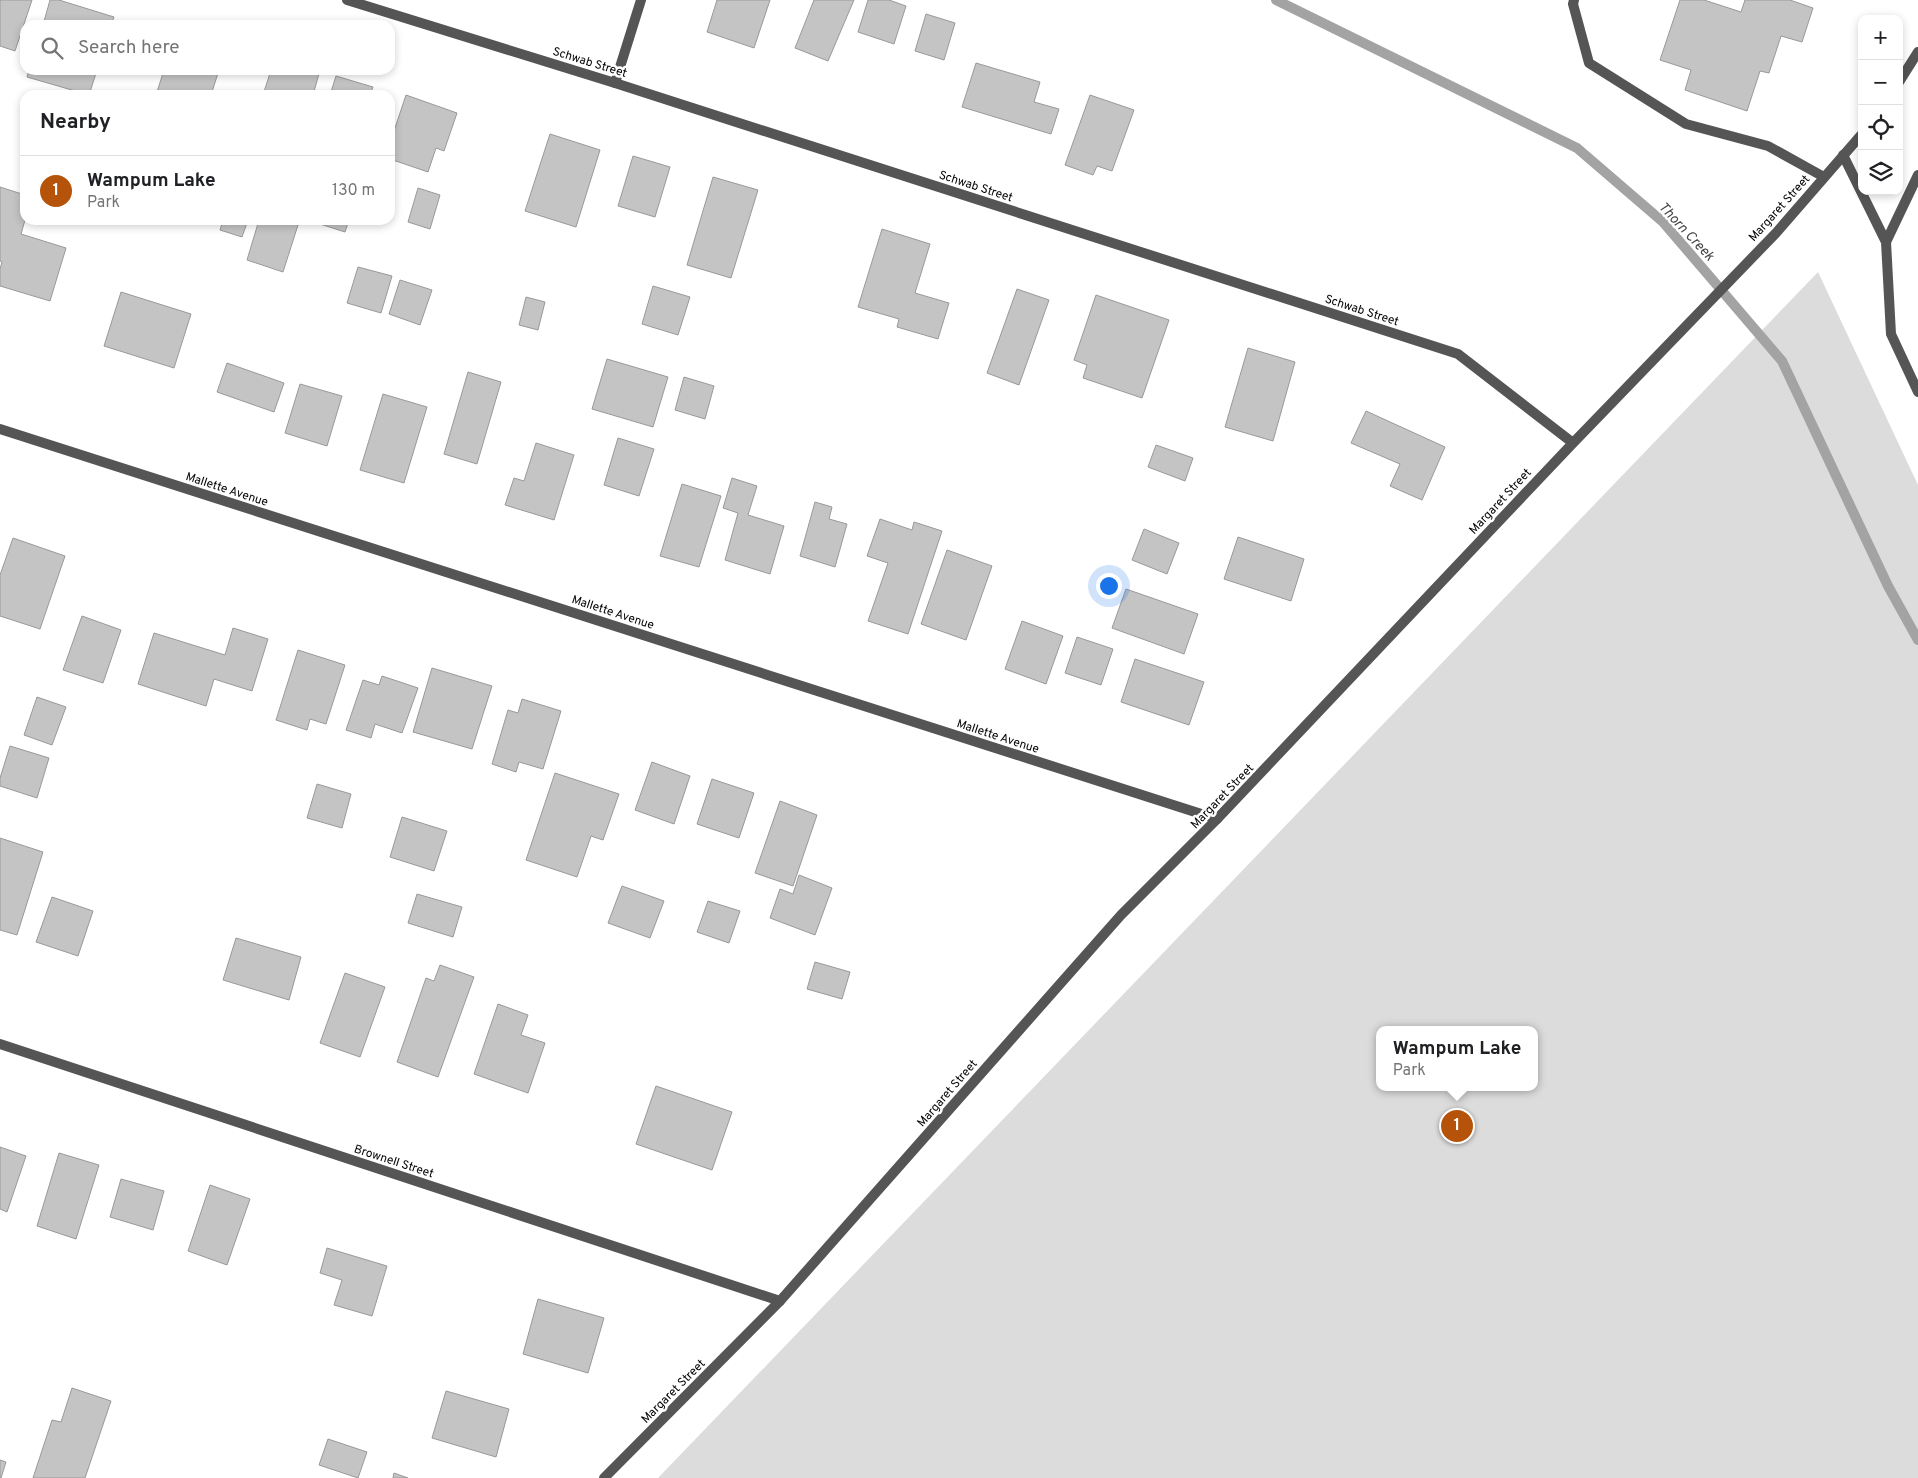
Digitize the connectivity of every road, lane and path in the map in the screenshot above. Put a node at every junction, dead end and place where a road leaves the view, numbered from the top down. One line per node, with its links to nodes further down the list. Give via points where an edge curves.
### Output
1 (347, 0): 6 (street, Schwab Street)
2 (642, 0): 6 (street)
3 (1574, 0): 10 (street, via 1589,63 1686,124 1768,146)
4 (1918, 52): 5 (street)
5 (1903, 76)
6 (615, 83): 14 (street, Schwab Street, via 1458,354)
7 (1858, 138): 8 (street, Margaret Street)
8 (1843, 155): 10 (street, Margaret Street); 11 (street)
9 (1918, 175): 11 (street)
10 (1824, 177): 14 (street, Margaret Street, via 1776,233)
11 (1886, 242): 12 (street, via 1890,334)
12 (1918, 392)
13 (0, 429): 15 (street, Mallette Avenue)
14 (1573, 443): 15 (street, Margaret Street)
15 (1218, 820): 17 (street, Margaret Street, via 1121,915)
16 (0, 1044): 17 (street, Brownell Street)
17 (780, 1301): 18 (street, Margaret Street)
18 (604, 1478)

